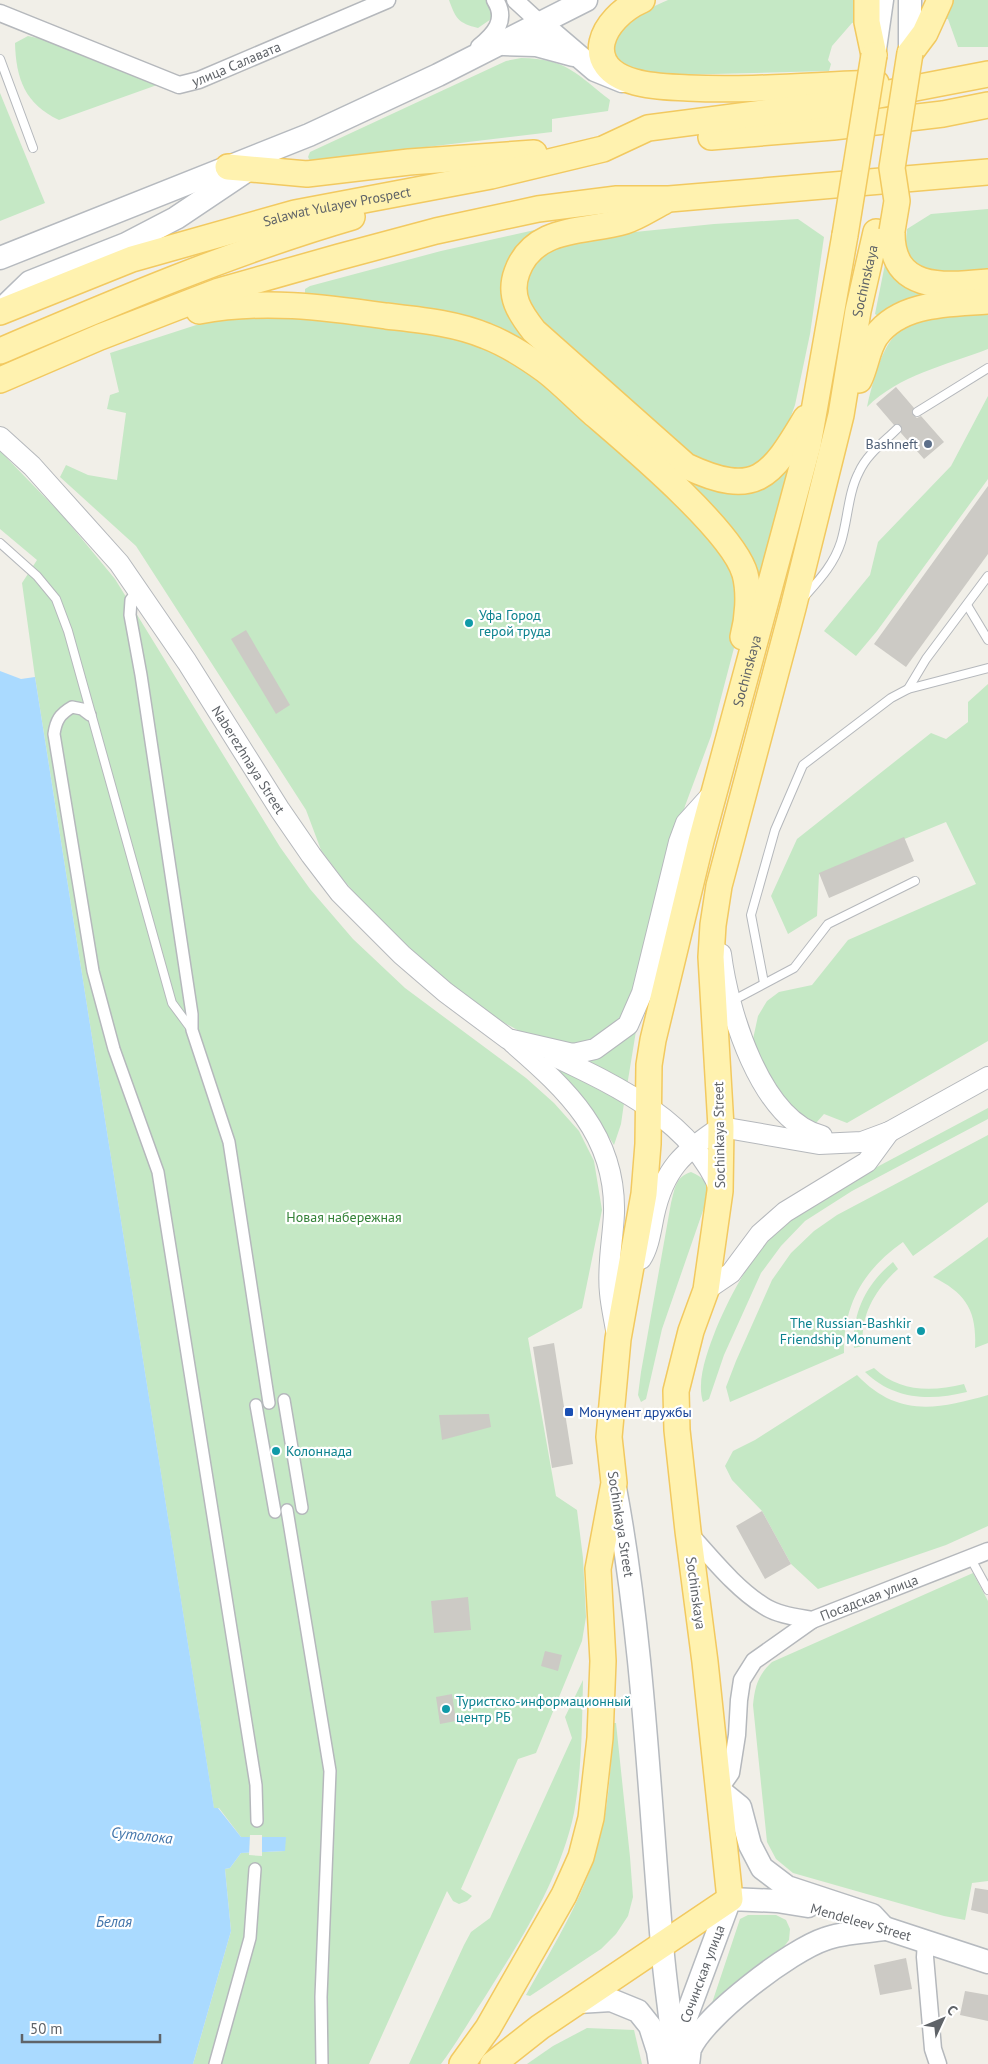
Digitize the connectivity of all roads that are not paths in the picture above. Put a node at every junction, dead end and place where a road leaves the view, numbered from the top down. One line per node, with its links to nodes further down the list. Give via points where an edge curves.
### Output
1 (387, 0): 8 (street, улица Салавата, via 199,80 180,85)
2 (495, 0): 14 (street, via 500,7 501,20 496,33 479,47 454,60)
3 (515, 0): 9 (street)
4 (586, 0): 9 (main road)
5 (642, 0): 17 (main road, via 614,18 604,33 601,48 609,67 620,77)
6 (922, 10): 25 (main road, Sochinskaya, bridge, via 925,33 910,54)
7 (874, 11): 35 (main road, Sochinskaya, bridge, via 874,55 828,336)
8 (0, 13)
9 (540, 22): 10 (main road); 12 (main road)
10 (500, 44): 12 (main road, via 536,44); 14 (main road)
11 (0, 59): 19 (lane)
12 (583, 59): 17 (main road, via 607,77)
13 (988, 74): 16 (main road)
14 (438, 75): 21 (main road)
15 (988, 79): 16 (main road)
16 (958, 80): 17 (main road, via 710,89); 20 (main road, via 832,104 648,128)
17 (634, 82)
18 (988, 105): 20 (main road, via 943,114 833,127)
19 (33, 148)
20 (603, 148): 21 (main road, via 409,162 307,174); 23 (main road, Salawat Yulayev Prospect)
21 (238, 168): 26 (main road, via 56,234); 27 (main road, via 176,218)
22 (987, 171): 24 (main road)
23 (491, 176): 27 (main road, Salawat Yulayev Prospect, via 295,213); 32 (main road, via 303,231)
24 (670, 199): 31 (main road, via 617,199 566,204 436,231 219,291); 35 (main road, via 626,221 566,232 544,239 530,249 515,278 514,296 519,312 534,332 686,466 714,479 742,482 763,475 778,463)
25 (884, 231): 28 (main road, via 897,260 907,272 923,282 945,286); 37 (main road, Sochinskaya, via 858,311)
26 (0, 258)
27 (73, 273): 30 (main road, Salawat Yulayev Prospect)
28 (988, 282)
29 (988, 301): 37 (main road, via 929,306 908,312 889,323 876,336 861,376)
30 (0, 311)
31 (145, 321): 34 (main road); 49 (main road, via 226,306 305,305 448,325 486,336 545,371 679,492 737,558 744,573 747,593 746,626 728,698)
32 (0, 351)
33 (988, 368): 36 (lane)
34 (0, 380)
35 (813, 407): 49 (main road, Sochinskaya, via 808,445)
36 (917, 412)
37 (840, 416): 44 (main road, Sochinskaya)
38 (898, 429): 44 (lane, via 859,471 835,557 825,574)
39 (0, 437): 42 (street, Naberezhnaya Street, via 32,466 86,525)
40 (0, 543): 48 (lane, via 37,576 56,600 68,631)
41 (988, 576): 43 (lane)
42 (139, 590): 55 (street, via 131,600 131,627 143,684); 56 (street, Naberezhnaya Street, via 280,810 340,893 402,955)
43 (967, 604): 45 (lane); 47 (lane)
44 (793, 608): 52 (main road, Sochinskaya, via 719,886)
45 (988, 640)
46 (988, 668): 47 (lane)
47 (908, 689): 53 (lane, via 891,698 803,765 775,830 751,915)
48 (90, 715): 55 (lane, via 172,1003); 78 (street, via 72,707 56,721 54,734 93,971 114,1048 158,1172 256,1784)
49 (730, 732): 50 (main road, Sochinskaya)
50 (714, 792): 57 (street, via 686,823 679,842 642,993 628,1026 595,1049 573,1054); 59 (main road, Sochinskaya, via 653,1040)
51 (915, 881): 53 (lane, via 828,924 794,968)
52 (713, 925): 54 (street, via 720,945); 61 (main road, Sochinskaya, via 711,957)
53 (764, 983): 54 (lane)
54 (730, 1002): 62 (street, via 759,1078 799,1126 820,1136 864,1136)
55 (192, 1030): 69 (street, via 229,1142)
56 (508, 1039): 57 (street, Naberezhnaya Street); 68 (street, via 571,1096 597,1139 611,1179 614,1212 610,1292)
57 (532, 1046): 59 (street)
58 (988, 1077): 62 (street)
59 (647, 1106): 60 (street); 66 (main road, Sochinkaya Street, via 644,1194)
60 (667, 1122): 61 (street, via 702,1133); 63 (street)
61 (721, 1127): 62 (street, via 819,1144 862,1142); 63 (street); 65 (main road, Sochinkaya Street)
62 (889, 1132): 67 (street, via 867,1162 786,1212 760,1234 731,1273)
63 (692, 1146): 64 (street); 65 (street)
64 (670, 1170): 65 (street, via 689,1162 702,1164); 66 (street, via 658,1197 643,1257)
65 (716, 1181): 67 (main road, Sochinkaya Street)
66 (630, 1273): 68 (main road, Sochinkaya Street)
67 (706, 1290): 72 (main road, Sochinskaya, via 691,1331 676,1391)
68 (618, 1339): 70 (main road, Sochinkaya Street, via 609,1437)
69 (269, 1403): 71 (street, via 252,1405); 71 (street, via 287,1400 305,1507)
70 (614, 1484): 83 (main road, Sochinkaya Street, via 627,1554 637,1642); 89 (main road, via 598,1569 603,1661 600,1738 591,1818 583,1850 564,1896 537,1945 488,2028)
71 (276, 1512): 88 (street, via 330,1771 321,1998)
72 (688, 1531): 76 (street, Посадская улица, via 735,1582 764,1606 785,1615); 77 (main road, Sochinskaya)
73 (988, 1551): 74 (street, Посадская улица)
74 (971, 1559): 75 (lane); 76 (street, Посадская улица)
75 (988, 1590)
76 (812, 1620): 77 (street, via 754,1661 742,1680 731,1773)
77 (718, 1790): 80 (main road, Sochinskaya); 81 (main road, via 740,1808 750,1844 762,1868 787,1887 872,1915)
78 (257, 1821)
79 (255, 1869): 87 (street, via 250,1938)
80 (730, 1900): 81 (main road, Mendeleev Street, via 778,1901 815,1907); 83 (main road); 86 (main road, Сочинская улица)
81 (885, 1929): 82 (main road, Mendeleev Street); 86 (main road, via 825,1938 783,1960 737,1998 704,2030 690,2049)
82 (926, 1941): 84 (main road, Mendeleev Street); 91 (street, via 933,2049)
83 (662, 1944): 85 (main road); 86 (main road, Сочинская улица)
84 (988, 1962)
85 (578, 2002): 86 (main road, via 611,2000 638,2011 650,2026 658,2051); 90 (main road)
86 (674, 2060)
87 (215, 2064)
88 (322, 2064)
89 (462, 2064)
90 (493, 2064)
91 (938, 2064)

